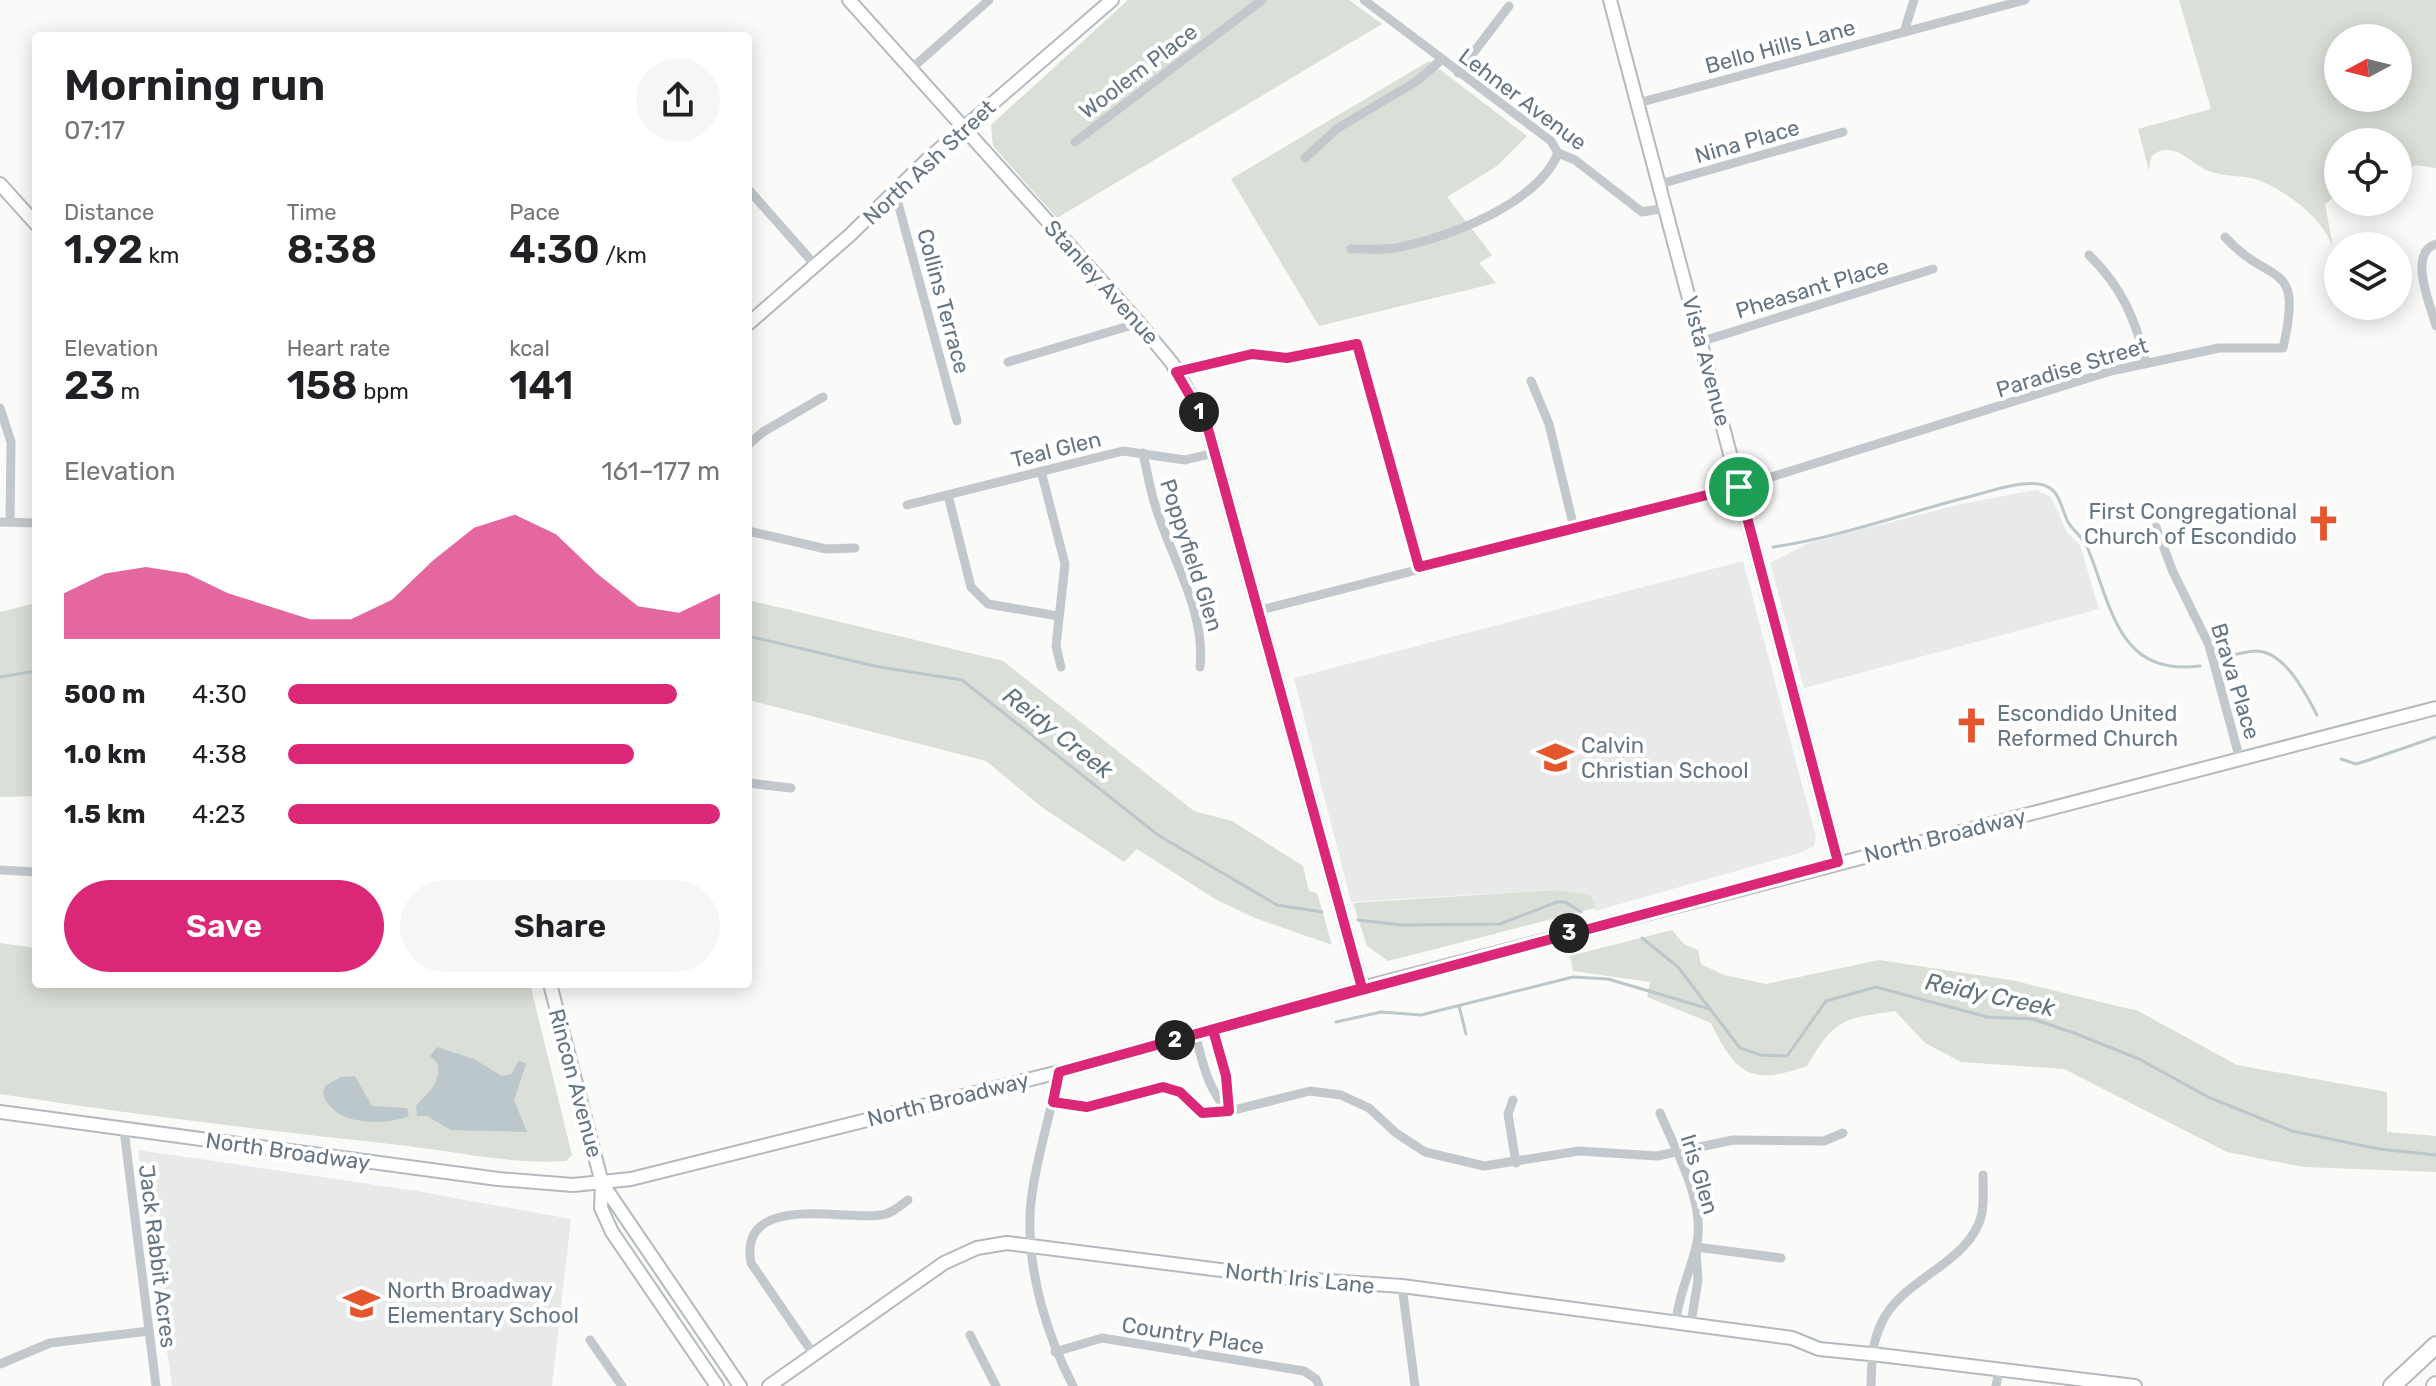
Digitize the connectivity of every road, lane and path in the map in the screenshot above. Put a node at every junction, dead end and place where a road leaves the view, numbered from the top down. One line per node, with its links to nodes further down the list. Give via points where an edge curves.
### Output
1 (849, 0): 12 (street, Stanley Avenue)
2 (989, 0): 12 (street)
3 (1112, 0): 15 (street, North Ash Street)
4 (1262, 0): 17 (street, Woolem Place)
5 (1364, 0): 11 (street, Lehner Avenue)
6 (1610, 0): 14 (street, Vista Avenue)
7 (1914, 0): 10 (street)
8 (2025, 0): 10 (street, Bello Hills Lane)
9 (1509, 6): 13 (street)
10 (1904, 32): 14 (street, Bello Hills Lane)
11 (1441, 60): 13 (street, Lehner Avenue); 19 (street, via 1417,81 1338,128)
12 (911, 69): 15 (street, Stanley Avenue)
13 (1458, 73): 18 (street, Lehner Avenue, via 1551,141)
14 (1638, 103): 21 (street, Vista Avenue)
15 (964, 128): 22 (street, North Ash Street); 33 (street, Stanley Avenue)
16 (1843, 132): 21 (street, Nina Place)
17 (1075, 142)
18 (1558, 153): 24 (street, Lehner Avenue, via 1575,160 1642,212); 28 (street, via 1549,169 1520,195 1473,225 1394,248)
19 (1305, 158)
20 (0, 184): 25 (street)
21 (1660, 184): 24 (street, Vista Avenue)
22 (895, 192): 30 (street, North Ash Street); 42 (street, Collins Terrace)
23 (752, 194): 30 (street)
24 (1666, 208): 35 (street, Vista Avenue)
25 (32, 220)
26 (2225, 237): 37 (street, Paradise Street, via 2240,253 2278,274 2287,287 2289,320 2283,348 2219,348)
27 (2436, 244): 34 (street, via 2423,255 2422,271)
28 (1351, 249)
29 (2089, 255): 37 (street, via 2110,275 2127,303)
30 (816, 266): 32 (street, North Ash Street)
31 (1933, 269): 35 (street, Pheasant Place)
32 (752, 321)
33 (1139, 323): 36 (street); 38 (street, Stanley Avenue)
34 (2436, 326)
35 (1703, 341): 47 (street, Vista Avenue)
36 (1008, 362)
37 (2146, 362): 47 (street, Paradise Street)
38 (1176, 372): 45 (street, Stanley Avenue, via 1207,425); 56 (street, via 1252,354 1287,358 1357,344)
39 (1531, 381): 53 (street, via 1549,424)
40 (823, 397): 43 (street)
41 (0, 408): 50 (street, via 11,442)
42 (957, 421)
43 (752, 442)
44 (1143, 453): 45 (street, Teal Glen, via 1185,460); 46 (street, Teal Glen, via 1123,451); 60 (street, Poppyfield Glen, via 1155,505 1199,625)
45 (1214, 453): 57 (street, Stanley Avenue)
46 (1041, 471): 48 (street, Teal Glen); 58 (street, via 1065,564)
47 (1739, 487): 53 (street, Paradise Street); 65 (street, Vista Avenue)
48 (948, 495): 49 (street, Teal Glen); 58 (street, via 978,597 988,604)
49 (907, 505)
50 (5, 522): 51 (street)
51 (32, 523)
52 (2156, 527): 62 (street, Brava Place, via 2209,645)
53 (1574, 528): 56 (street, Paradise Street)
54 (752, 532): 55 (street, via 826,549)
55 (855, 548)
56 (1419, 567): 57 (street, Paradise Street)
57 (1257, 611): 69 (street, Stanley Avenue)
58 (1058, 616): 59 (street)
59 (1061, 667)
60 (1200, 667)
61 (2436, 708): 62 (street, North Broadway)
62 (2240, 760): 65 (street, North Broadway)
63 (752, 783): 64 (street)
64 (791, 788)
65 (1838, 862): 69 (street, North Broadway)
66 (0, 870): 67 (street)
67 (32, 872)
68 (551, 988): 83 (street, Rincon Avenue)
69 (1362, 988): 70 (street, North Broadway)
70 (1213, 1030): 71 (street, North Broadway); 75 (street)
71 (1195, 1034): 72 (street, North Broadway); 75 (street, via 1207,1079)
72 (1059, 1072): 74 (street); 83 (street, North Broadway, via 658,1174)
73 (1513, 1100): 81 (street, via 1508,1114)
74 (1053, 1102): 75 (street, via 1087,1107 1163,1087 1180,1092 1202,1113); 85 (street, via 1029,1213)
75 (1229, 1111): 81 (street, via 1323,1092 1357,1101 1408,1142 1439,1158 1484,1166)
76 (0, 1112): 78 (street, North Broadway)
77 (1660, 1113): 80 (street, Iris Glen)
78 (124, 1130): 83 (street, North Broadway, via 498,1179); 91 (street, Jack Rabbit Acres)
79 (1843, 1133): 80 (street, via 1824,1141 1733,1140)
80 (1677, 1152): 81 (street, via 1641,1157 1579,1151); 86 (street, Iris Glen, via 1697,1213)
81 (1516, 1163)
82 (1983, 1175): 96 (street, via 1982,1212 1975,1231 1883,1318)
83 (602, 1183): 102 (street, via 601,1208 612,1232); 103 (street)
84 (908, 1200): 97 (street, via 886,1215 823,1211 785,1216 754,1235 751,1263)
85 (1031, 1245): 88 (street, North Iris Lane, via 1284,1278); 95 (street); 97 (street, North Iris Lane, via 977,1248 944,1263)
86 (1696, 1247): 87 (street); 89 (street, Iris Glen); 90 (street, Iris Glen, via 1698,1280)
87 (1781, 1258)
88 (1402, 1286): 89 (street, North Iris Lane); 108 (street)
89 (1676, 1321): 90 (street, North Iris Lane)
90 (1691, 1323): 96 (street, North Iris Lane)
91 (149, 1331): 98 (street, via 50,1343); 100 (street, Jack Rabbit Acres)
92 (970, 1335): 105 (street)
93 (590, 1340): 101 (street)
94 (2436, 1345): 112 (highway)
95 (1055, 1352): 106 (street); 107 (street, Country Place, via 1102,1338 1304,1371)
96 (1871, 1354): 99 (street, North Iris Lane); 109 (street)
97 (814, 1355): 104 (street, North Iris Lane)
98 (0, 1364)
99 (1999, 1370): 110 (street); 111 (street, North Iris Lane)
100 (156, 1386)
101 (622, 1386)
102 (717, 1386)
103 (740, 1386)
104 (769, 1386)
105 (996, 1386)
106 (1073, 1386)
107 (1319, 1386)
108 (1415, 1386)
109 (1871, 1386)
110 (1996, 1386)
111 (2135, 1386)
112 (2392, 1386)

